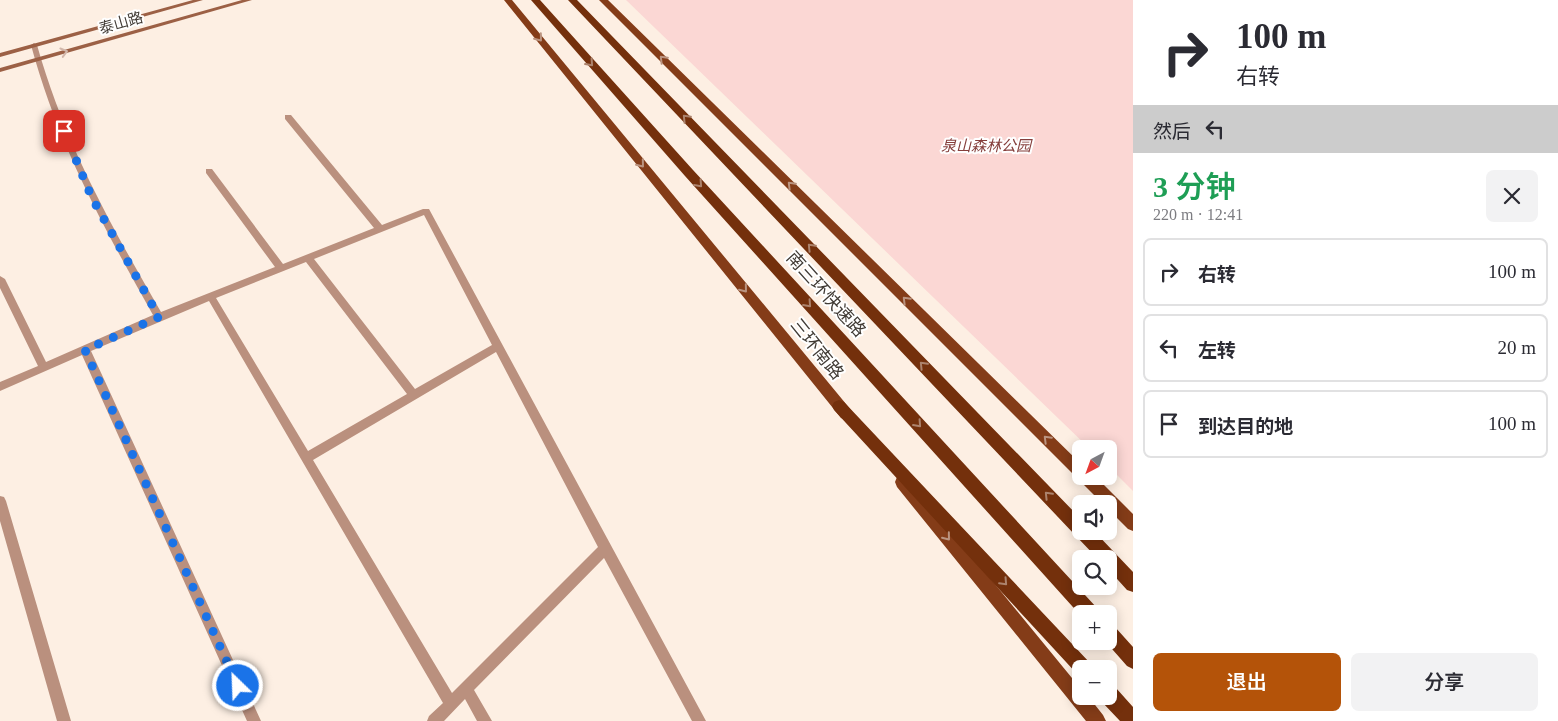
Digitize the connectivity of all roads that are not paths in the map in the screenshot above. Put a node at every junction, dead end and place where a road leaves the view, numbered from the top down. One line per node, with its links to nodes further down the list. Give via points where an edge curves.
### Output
1 (200, 0): 7 (main road, 泰山路)
2 (249, 0): 9 (main road, 泰山路, one-way to 2)
3 (508, 0): 24 (main road, 三环南路, one-way to 24)
4 (535, 0): 34 (highway, 南三环快速路, one-way to 34)
5 (572, 0): 29 (highway, 南三环快速路, one-way to 5)
6 (603, 0): 26 (main road, one-way to 6)
7 (34, 45): 8 (main road, 泰山路); 9 (street)
8 (0, 55)
9 (37, 59): 10 (main road, 泰山路); 18 (street, via 92,198)
10 (0, 70)
11 (288, 117): 13 (street)
12 (209, 171): 15 (street)
13 (380, 229): 14 (street); 19 (street, via 426,211)
14 (308, 258): 15 (street); 23 (street)
15 (281, 269): 17 (street)
16 (0, 279): 21 (street)
17 (211, 297): 18 (street); 25 (street)
18 (159, 317): 20 (street)
19 (498, 346): 23 (street); 32 (street)
20 (85, 350): 21 (street); 42 (street)
21 (44, 368): 22 (street)
22 (0, 387)
23 (414, 395): 25 (street)
24 (839, 406): 36 (highway, one-way to 36); 46 (main road, 三环南路, one-way to 46)
25 (306, 458): 39 (street)
26 (1072, 464)
27 (1094, 485): 30 (main road)
28 (0, 501): 41 (street)
29 (1072, 521)
30 (1133, 524)
31 (1091, 540): 33 (highway, 南三环快速路)
32 (605, 548): 38 (street); 45 (street)
33 (1133, 584)
34 (1083, 605)
35 (1117, 643): 37 (highway)
36 (1076, 660)
37 (1133, 660)
38 (466, 689): 39 (street); 44 (street)
39 (451, 704): 43 (street)
40 (1117, 704): 47 (highway)
41 (64, 721)
42 (254, 721)
43 (434, 721)
44 (485, 721)
45 (699, 721)
46 (1097, 721)
47 (1133, 721)

